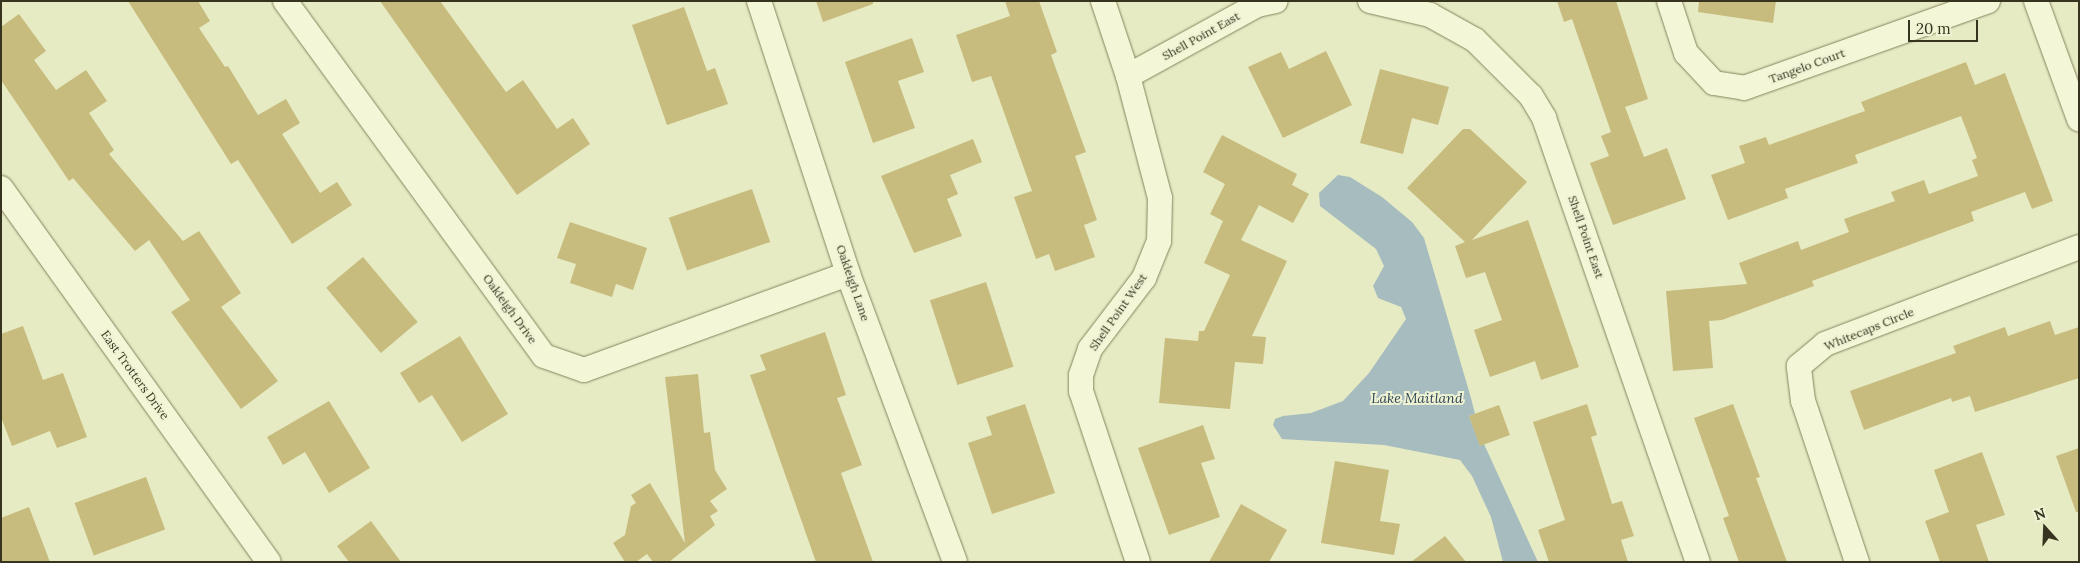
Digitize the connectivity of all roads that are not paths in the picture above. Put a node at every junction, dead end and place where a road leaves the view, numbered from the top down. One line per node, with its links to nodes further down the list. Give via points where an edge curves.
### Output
1 (285, 1): 13 (street, Oakleigh Drive, via 544,356 584,370)
2 (759, 1): 13 (street, Oakleigh Lane)
3 (1103, 1): 9 (street, Shell Point West)
4 (1276, 1): 9 (street, Shell Point East, via 1257,5)
5 (1370, 1): 17 (street, Shell Point East, via 1430,15 1475,40 1531,96 1544,118)
6 (1669, 1): 7 (street, Tangelo Court, via 1686,53 1714,83 1744,88)
7 (1988, 1)
8 (2036, 1): 10 (street)
9 (1128, 76): 16 (street, Shell Point West, via 1160,198 1159,241 1144,278 1090,349 1081,375 1081,391)
10 (2079, 119)
11 (1, 188): 14 (street, East Trotters Drive)
12 (2079, 247): 18 (street, Whitecaps Circle, via 1825,344 1800,366 1803,400)
13 (848, 274): 15 (street, Oakleigh Lane)
14 (260, 560)
15 (955, 562)
16 (1138, 562)
17 (1698, 562)
18 (1858, 562)

